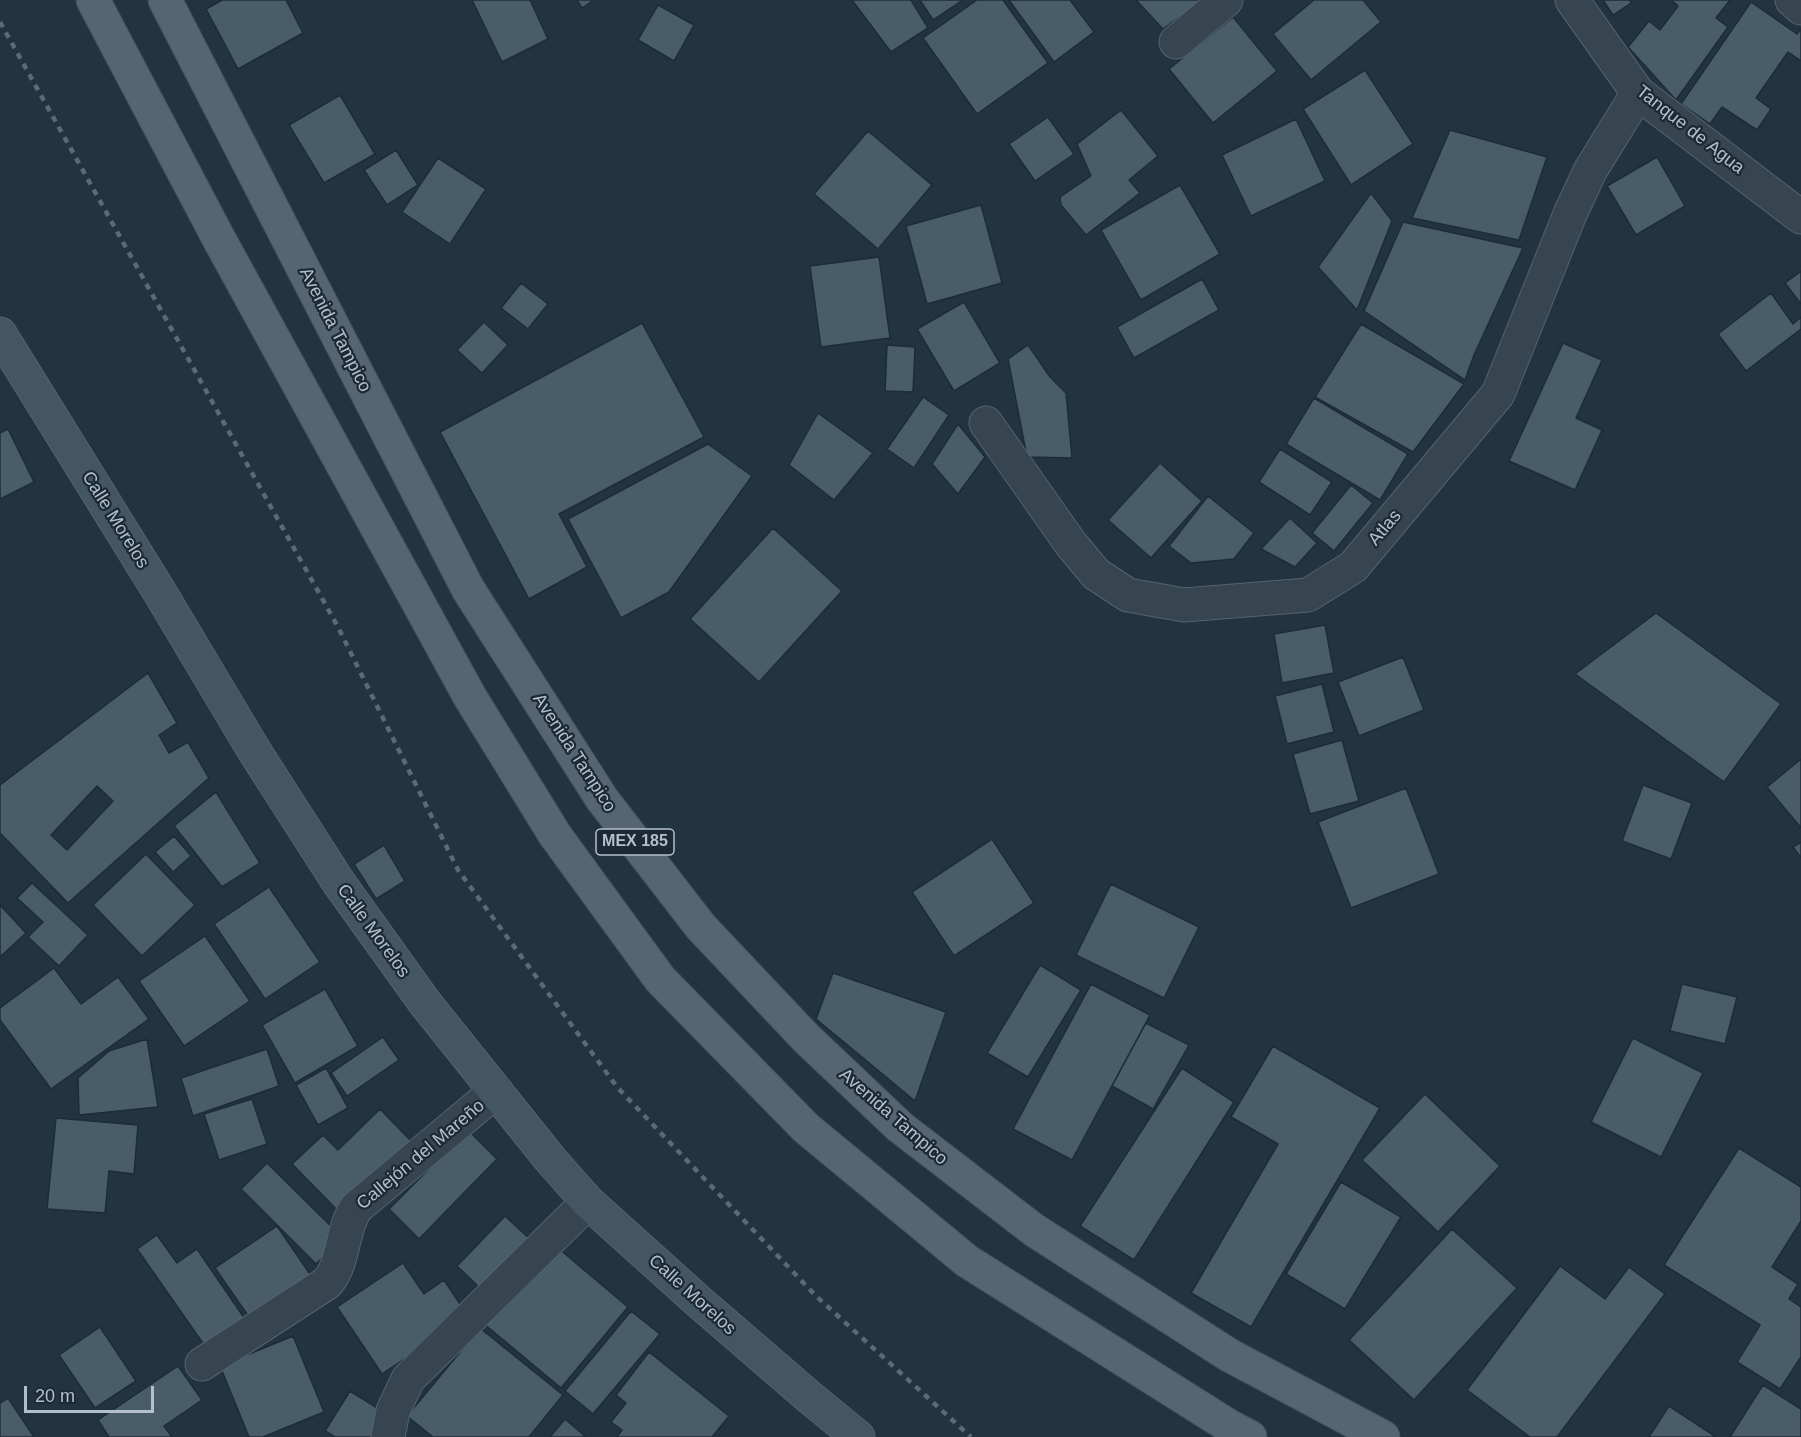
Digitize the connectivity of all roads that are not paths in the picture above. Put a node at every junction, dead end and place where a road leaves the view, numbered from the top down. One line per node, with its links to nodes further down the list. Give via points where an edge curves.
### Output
1 (93, 0): 17 (main road, MEX 185, via 470,697 555,835 660,979 806,1128 967,1261)
2 (165, 0): 18 (main road, Avenida Tampico / MEX 185, via 468,589 602,799 701,927 806,1038 900,1127 1034,1230 1229,1355)
3 (1226, 0): 7 (street)
4 (1572, 0): 8 (street, Tanque de Agua)
5 (1792, 0): 6 (street)
6 (1801, 8)
7 (1176, 42)
8 (1638, 93): 9 (street, Tanque de Agua); 11 (street, Atlas, via 1590,171 1498,394 1353,567 1308,595 1184,605 1128,595 1096,574 1071,544)
9 (1801, 217)
10 (0, 334): 12 (street, Calle Morelos, via 339,883 425,1004)
11 (986, 423)
12 (496, 1091): 13 (street, Calle Morelos); 14 (street, Callejón del Mareño, via 356,1208 349,1219 335,1274 327,1283)
13 (588, 1202): 15 (street, via 408,1379 393,1411); 16 (street, Calle Morelos)
14 (202, 1364)
15 (388, 1437)
16 (858, 1437)
17 (1250, 1437)
18 (1383, 1437)

